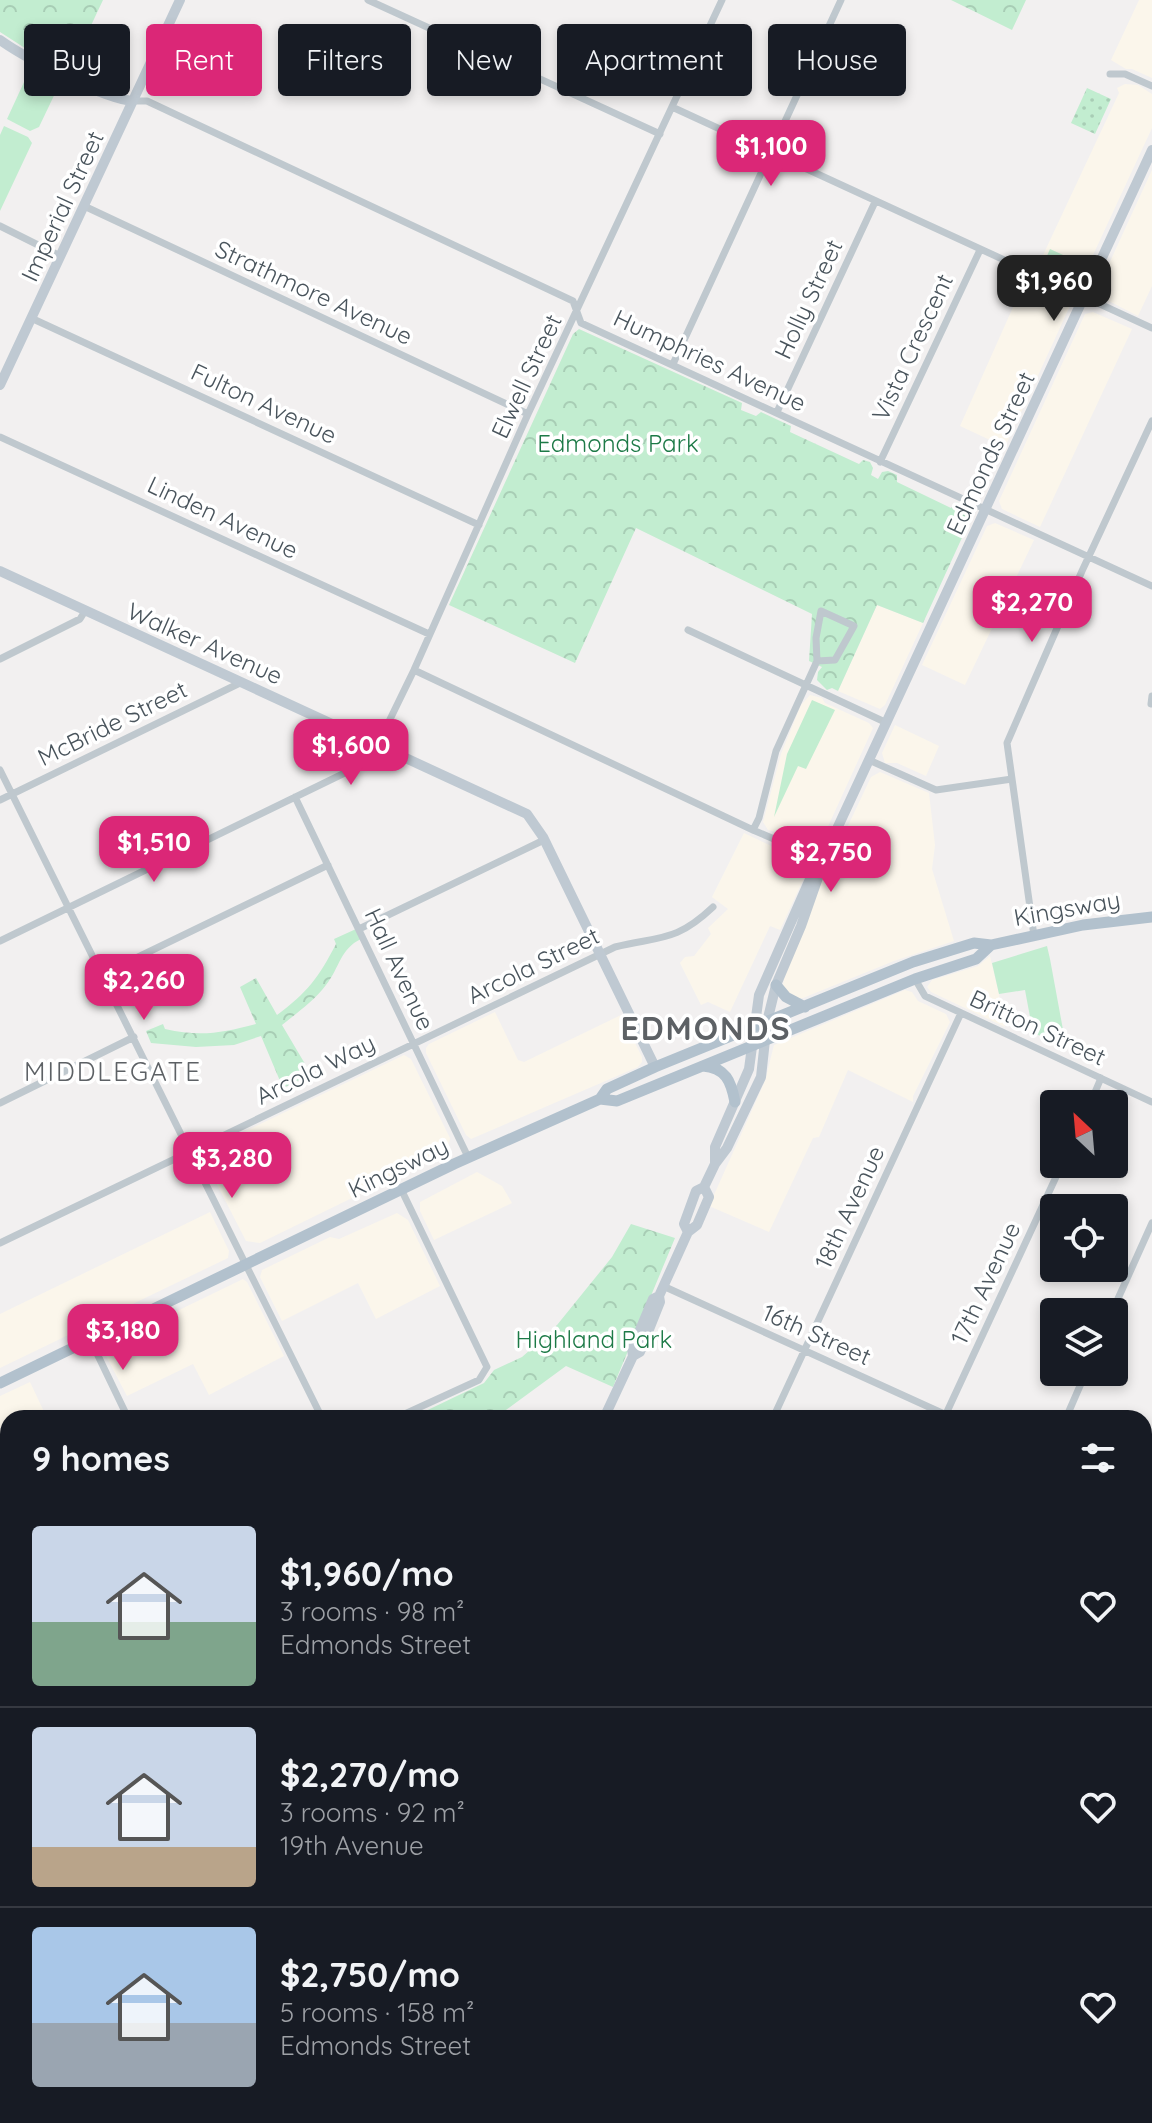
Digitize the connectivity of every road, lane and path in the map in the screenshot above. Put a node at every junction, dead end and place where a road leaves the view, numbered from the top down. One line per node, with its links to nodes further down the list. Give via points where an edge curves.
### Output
1 (180, 0): 8 (street, Imperial Street)
2 (368, 0): 10 (street)
3 (722, 0): 9 (street, Elwell Street)
4 (841, 0): 12 (street)
5 (0, 40): 8 (street, via 108,95)
6 (1110, 74): 7 (street, via 1125,74)
7 (1152, 86)
8 (133, 101): 14 (street, Imperial Street); 19 (street, Humphries Avenue, via 147,101 569,299)
9 (672, 107): 10 (street, Elwell Street); 12 (street)
10 (660, 134): 19 (street, Elwell Street)
11 (1152, 150): 18 (street, Edmonds Street)
12 (770, 153): 13 (street); 22 (street)
13 (875, 202): 16 (street); 24 (street, Holly Street)
14 (84, 206): 17 (street, Imperial Street); 25 (street, Strathmore Avenue)
15 (0, 226): 17 (street)
16 (980, 250): 18 (street); 28 (street, Vista Crescent)
17 (60, 256): 20 (street, Imperial Street)
18 (1085, 298): 21 (street); 29 (street, Edmonds Street)
19 (577, 312): 22 (street, Humphries Avenue, via 581,323); 25 (street, Elwell Street)
20 (31, 318): 23 (street, Imperial Street); 30 (street, Fulton Avenue)
21 (1152, 328)
22 (673, 364): 24 (street, Humphries Avenue)
23 (0, 385)
24 (777, 412): 28 (street, Humphries Avenue)
25 (528, 414): 30 (street, Elwell Street)
26 (1152, 421): 31 (street)
27 (0, 437): 36 (street, Linden Avenue)
28 (880, 462): 29 (street, Humphries Avenue)
29 (986, 510): 31 (street, Humphries Avenue); 44 (street, Edmonds Street)
30 (479, 525): 36 (street, Elwell Street)
31 (1089, 557): 33 (street, Humphries Avenue); 50 (street, via 1011,728 1007,743)
32 (0, 571): 34 (street, Walker Avenue)
33 (1152, 586)
34 (85, 611): 37 (street, via 80,619); 40 (street, Walker Avenue)
35 (688, 630): 41 (street)
36 (429, 634): 39 (street, Elwell Street)
37 (0, 659)
38 (817, 661): 38 (street, via 835,660 854,626 821,611); 41 (street)
39 (414, 670): 45 (street, Elwell Street); 54 (street)
40 (242, 682): 45 (street, Walker Avenue); 51 (street, McBride Street)
41 (805, 684): 44 (street); 54 (street, via 776,751)
42 (1152, 696): 43 (street)
43 (1151, 704)
44 (887, 723): 47 (street, Edmonds Street)
45 (378, 744): 46 (street, Walker Avenue); 48 (street, Elwell Street)
46 (398, 753): 48 (street, Elwell Street); 55 (street, Walker Avenue, via 522,811)
47 (869, 760): 50 (street, via 936,790); 56 (street, Edmonds Street)
48 (361, 765): 52 (street, Elwell Street)
49 (0, 770): 51 (street)
50 (1012, 779): 62 (street)
51 (12, 794): 53 (street, McBride Street); 58 (street)
52 (295, 797): 57 (street, Hall Avenue); 58 (street, Elwell Street)
53 (0, 800)
54 (753, 830): 56 (street)
55 (544, 840): 61 (street); 65 (street, Walker Avenue)
56 (823, 860): 68 (street, Edmonds Street); 72 (street, Edmonds Street, via 765,977)
57 (328, 865): 61 (street, Hall Avenue); 66 (street)
58 (70, 907): 63 (street, Elwell Street); 66 (street)
59 (713, 907): 65 (street, Arcola Street, via 684,931)
60 (1152, 917): 62 (main road, Kingsway)
61 (359, 929): 75 (street, Hall Avenue)
62 (1034, 936): 64 (main road, Kingsway)
63 (0, 941)
64 (991, 945): 67 (main road, Kingsway, via 976,959); 69 (main road, Kingsway, via 974,943 913,962)
65 (600, 955): 75 (street, Arcola Street); 78 (street, Walker Avenue)
66 (103, 974): 73 (street)
67 (915, 979): 70 (street, Britton Street, via 925,996); 74 (main road, Kingsway)
68 (776, 985): 69 (main road); 71 (street, Edmonds Street)
69 (805, 1007): 71 (main road, Kingsway)
70 (961, 1013): 79 (street, Britton Street); 96 (street, 18th Avenue)
71 (767, 1022): 72 (main road, Kingsway); 74 (street, Edmonds Street)
72 (754, 1027): 76 (street, Edmonds Street); 78 (main road, Kingsway)
73 (134, 1037): 84 (street); 85 (street)
74 (765, 1040): 76 (main road, Kingsway); 87 (street, Edmonds Street, via 761,1077)
75 (413, 1044): 85 (street, Arcola Way); 86 (street, Hall Avenue)
76 (752, 1046): 77 (main road, Kingsway); 82 (street, Edmonds Street)
77 (703, 1066): 81 (main road, Kingsway, via 617,1101); 82 (main road, via 729,1078)
78 (655, 1067): 81 (main road, Kingsway, via 607,1089)
79 (1101, 1078): 80 (street); 83 (street, Britton Street)
80 (1096, 1090)
81 (600, 1099): 86 (main road, Kingsway)
82 (735, 1102): 87 (street, Edmonds Street, via 715,1147)
83 (1152, 1102)
84 (0, 1103)
85 (190, 1151): 91 (street); 92 (street)
86 (468, 1157): 89 (main road, Kingsway)
87 (715, 1164): 93 (street, Edmonds Street, via 704,1187 709,1197)
88 (1056, 1178): 105 (street, 17th Avenue)
89 (401, 1189): 92 (main road, Kingsway); 101 (street, via 486,1363 479,1380)
90 (1152, 1223): 94 (street)
91 (0, 1243)
92 (246, 1264): 95 (main road, Kingsway); 100 (street)
93 (661, 1291): 96 (street, 16th Street); 102 (street, Edmonds Street, via 653,1299)
94 (1118, 1298)
95 (90, 1339): 97 (main road, Kingsway); 99 (street)
96 (804, 1350): 103 (street, 18th Avenue); 104 (street, 16th Street)
97 (0, 1383)
98 (1080, 1386): 106 (street)
99 (124, 1410)
100 (318, 1410)
101 (413, 1410)
102 (608, 1410)
103 (777, 1410)
104 (933, 1410)
105 (951, 1410)
106 (1069, 1410)

